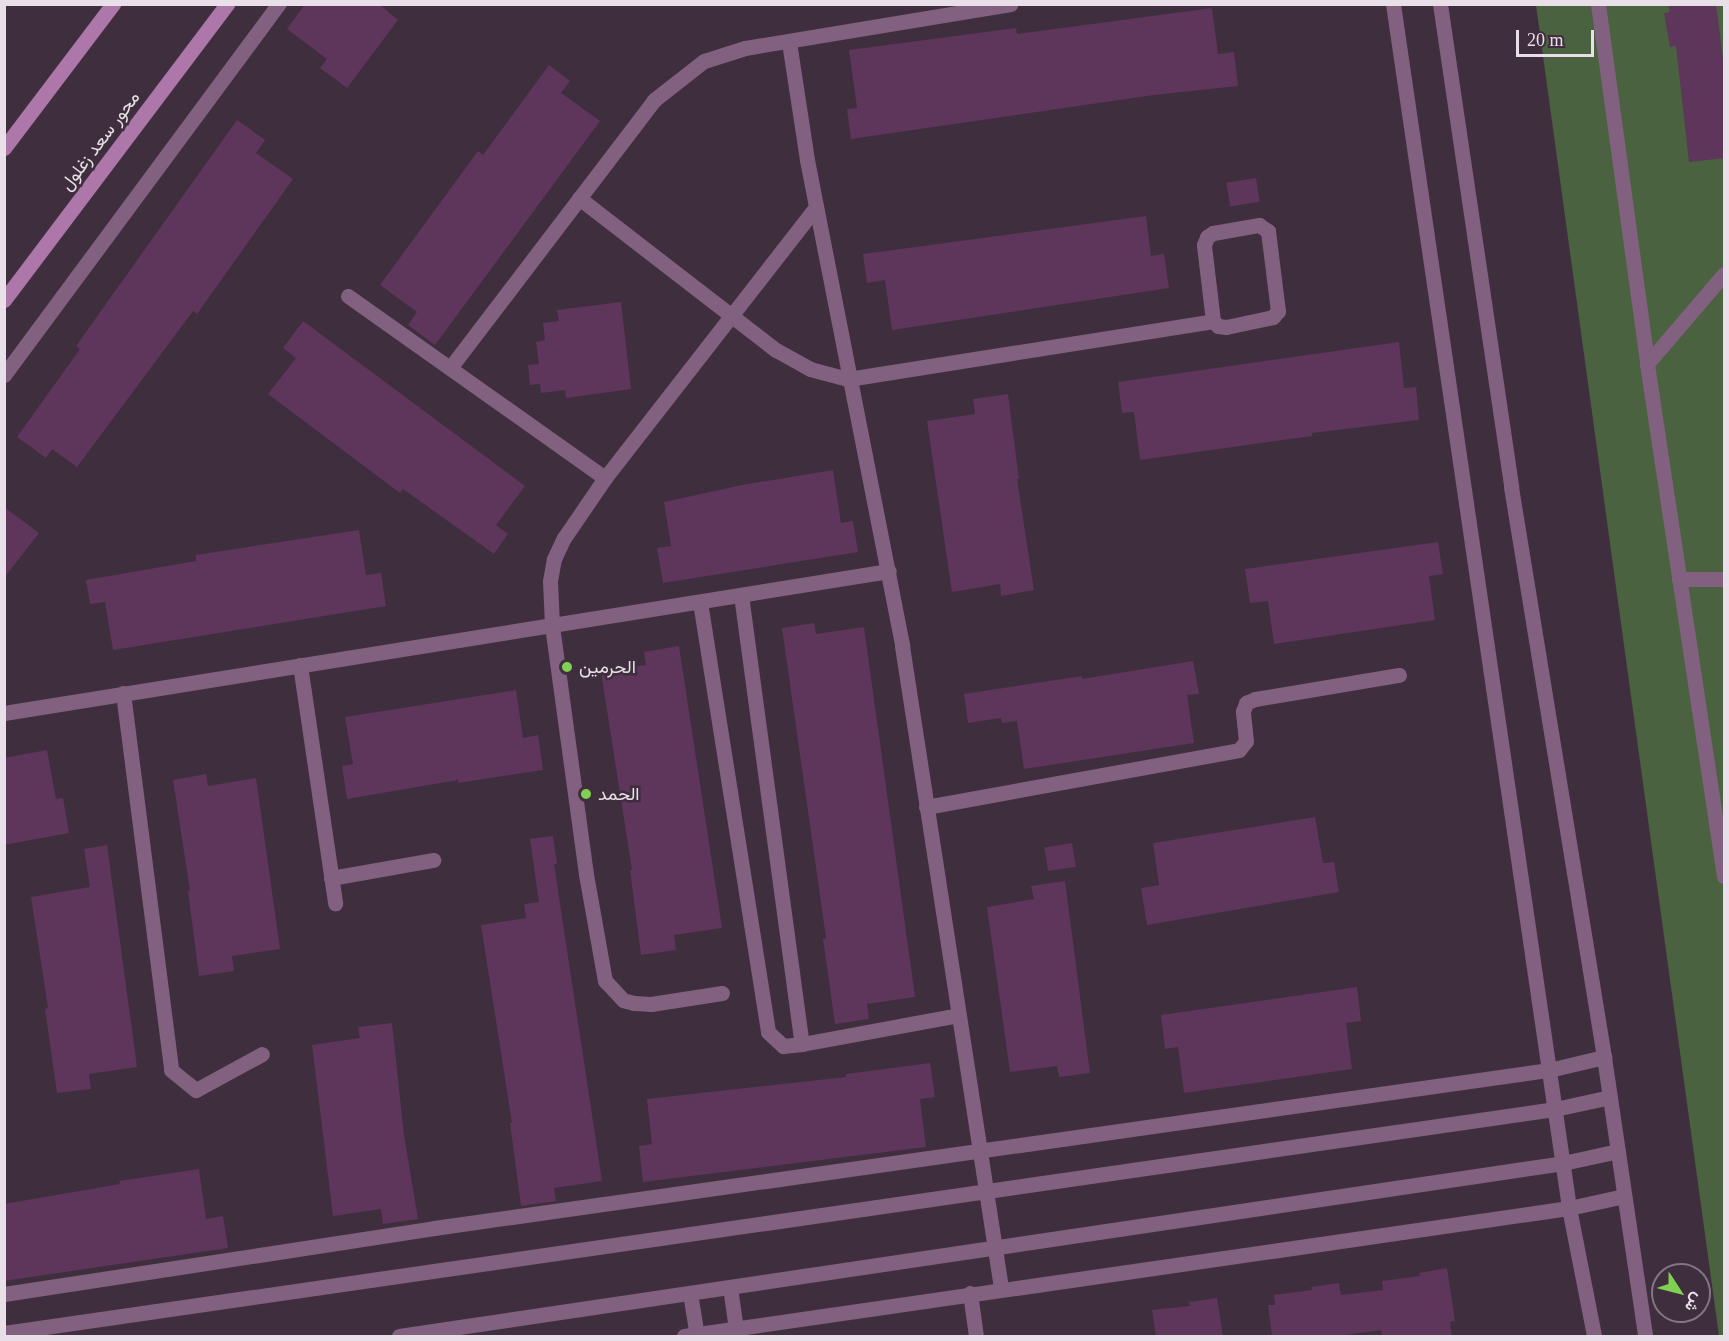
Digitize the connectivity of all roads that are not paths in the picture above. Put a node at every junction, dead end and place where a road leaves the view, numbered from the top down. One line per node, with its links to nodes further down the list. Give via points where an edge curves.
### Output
1 (113, 4): 9 (main road)
2 (227, 4): 13 (main road, محور سعد زغلول)
3 (279, 4): 20 (street)
4 (1010, 4): 8 (street)
5 (1393, 4): 43 (street)
6 (1440, 4): 42 (street, via 1511,487)
7 (1598, 4): 18 (street)
8 (789, 42): 10 (street, via 745,48 704,61 654,100); 11 (street)
9 (4, 148)
10 (579, 198): 16 (street); 19 (street)
11 (816, 207): 16 (street); 21 (street)
12 (1725, 274): 18 (street)
13 (12, 282): 15 (main road, محور سعد زغلول)
14 (348, 296): 19 (street)
15 (4, 300)
16 (732, 315): 21 (street, via 792,360); 22 (street)
17 (1213, 321): 17 (street, via 1204,245 1207,237 1259,225 1266,227 1277,315 1226,327); 21 (street)
18 (1647, 364): 24 (street)
19 (450, 368): 22 (street)
20 (4, 375)
21 (848, 379): 23 (street)
22 (605, 478): 28 (street, via 554,559 550,581)
23 (889, 571): 26 (street); 33 (street)
24 (1679, 579): 25 (street); 35 (street)
25 (1725, 579)
26 (741, 595): 27 (street); 40 (street)
27 (700, 602): 28 (street); 40 (street, via 765,1022 768,1032 783,1046)
28 (552, 625): 29 (street); 38 (street, via 586,874 605,981 623,1000 634,1003)
29 (300, 665): 31 (street); 36 (street)
30 (1400, 675): 33 (street, via 1246,703 1246,741 1239,750)
31 (123, 693): 32 (street); 41 (street, via 171,1070 196,1090)
32 (4, 712)
33 (926, 807): 39 (street)
34 (433, 860): 36 (street)
35 (1725, 876)
36 (331, 878): 37 (street)
37 (335, 903)
38 (722, 993)
39 (958, 1015): 40 (street); 47 (street)
40 (802, 1044)
41 (262, 1054)
42 (1605, 1057): 43 (street); 44 (street)
43 (1550, 1070): 45 (street); 47 (street)
44 (1610, 1097): 45 (street); 46 (street)
45 (1555, 1109): 48 (street); 49 (street)
46 (1618, 1151): 48 (street); 50 (street)
47 (979, 1152): 49 (street); 57 (street, via 423,1229)
48 (1563, 1163): 51 (street); 52 (street)
49 (986, 1191): 52 (street); 58 (street)
50 (1624, 1196): 51 (street); 64 (street)
51 (1569, 1208): 54 (street); 63 (street)
52 (994, 1248): 53 (street); 54 (street)
53 (730, 1287): 55 (street); 59 (street)
54 (1001, 1288): 56 (street)
55 (690, 1293): 60 (street); 61 (street)
56 (970, 1293): 59 (street); 62 (street)
57 (4, 1294)
58 (4, 1333)
59 (736, 1333): 61 (street)
60 (399, 1336)
61 (692, 1336)
62 (976, 1336)
63 (1594, 1336)
64 (1646, 1336)

